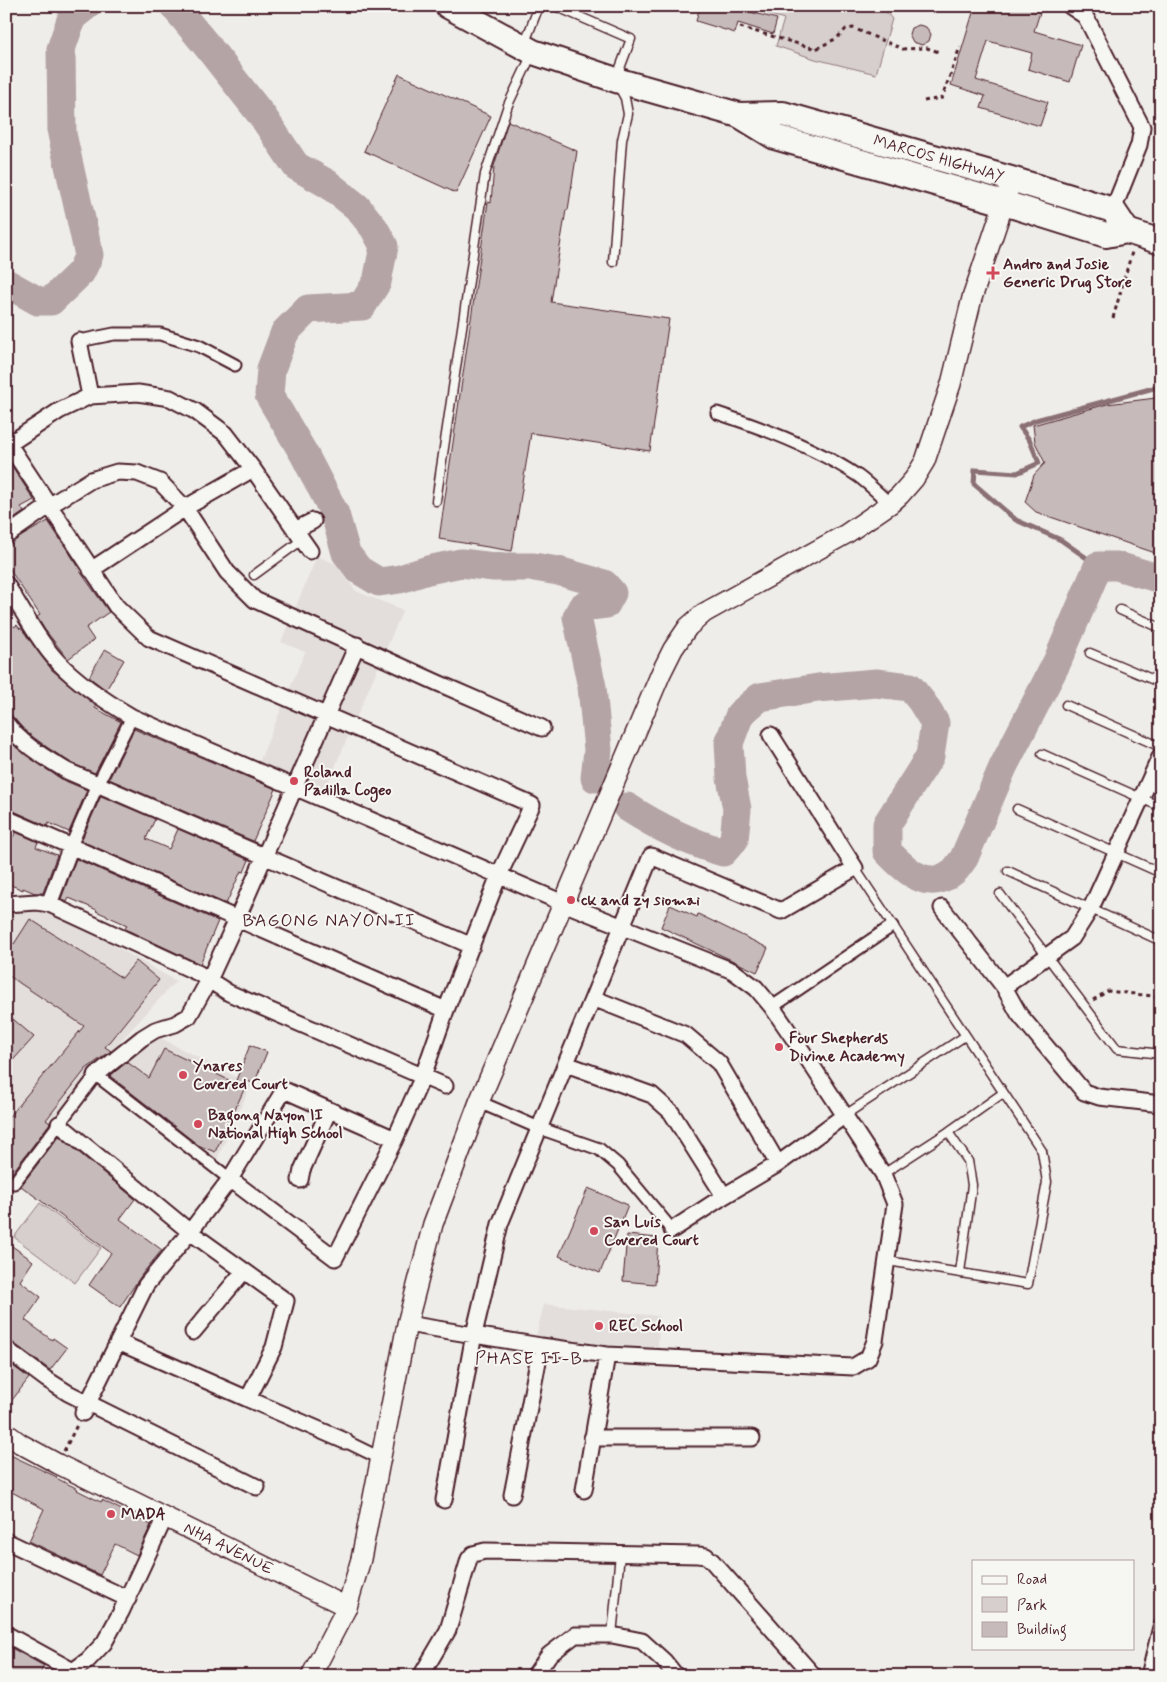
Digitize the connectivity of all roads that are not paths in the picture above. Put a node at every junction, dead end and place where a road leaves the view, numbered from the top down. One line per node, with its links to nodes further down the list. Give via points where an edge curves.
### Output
1 (448, 6): 5 (main road, MARCOS HIGHWAY)
2 (539, 6): 5 (lane)
3 (555, 6): 6 (lane, via 631,39)
4 (1070, 6): 10 (street, via 1090,25 1142,127 1139,144)
5 (528, 49): 6 (main road, MARCOS HIGHWAY); 20 (lane, via 485,174)
6 (616, 80): 7 (main road, MARCOS HIGHWAY); 13 (lane, via 628,114 622,140)
7 (738, 115): 8 (main road, MARCOS HIGHWAY, via 783,114); 9 (main road, MARCOS HIGHWAY, via 775,137)
8 (1011, 179): 9 (street); 10 (main road, MARCOS HIGHWAY)
9 (1004, 203): 11 (main road, MARCOS HIGHWAY, via 1106,235); 21 (street, via 972,298 951,384 925,461 914,479)
10 (1112, 210): 11 (main road)
11 (1132, 233): 12 (main road, MARCOS HIGHWAY)
12 (1161, 242)
13 (613, 262)
14 (79, 341): 15 (street, via 114,334 160,334 199,346); 16 (street)
15 (235, 365)
16 (90, 396): 18 (street); 19 (street, via 138,393 170,398 195,411 226,434)
17 (717, 413): 21 (street, via 824,457 858,476)
18 (7, 442): 22 (street)
19 (253, 469): 23 (street); 26 (street)
20 (436, 501)
21 (890, 504): 58 (street, via 846,534 720,603 688,627 661,673)
22 (49, 506): 23 (street, via 91,480 117,472 160,482); 25 (street); 27 (street)
23 (184, 508): 27 (street); 32 (street, via 227,572 256,600)
24 (314, 521): 26 (street)
25 (6, 536)
26 (302, 540): 28 (lane)
27 (91, 570): 36 (street, via 116,606 149,638)
28 (254, 575)
29 (6, 584): 37 (street, via 57,661 104,700)
30 (1120, 610): 31 (lane)
31 (1161, 628)
32 (357, 645): 36 (street); 39 (street)
33 (1090, 653): 34 (lane)
34 (1161, 683)
35 (1066, 705): 41 (lane)
36 (326, 715): 45 (street); 56 (street, via 532,805)
37 (132, 717): 44 (street); 45 (street)
38 (6, 723): 44 (street, via 38,752 67,772)
39 (542, 728)
40 (771, 735): 53 (street)
41 (1161, 747)
42 (1042, 754): 46 (lane)
43 (1161, 755): 46 (street)
44 (98, 784): 50 (street); 52 (street)
45 (295, 788): 52 (street); 56 (street)
46 (1140, 799): 47 (lane); 51 (street)
47 (1161, 808)
48 (1017, 809): 51 (lane)
49 (6, 818): 50 (street)
50 (71, 846): 60 (street); 63 (street)
51 (1116, 853): 55 (lane); 62 (street)
52 (265, 856): 63 (street); 67 (street)
53 (855, 868): 64 (lane); 65 (street, via 781,912 651,856)
54 (1008, 870): 62 (lane)
55 (1161, 873)
56 (499, 875): 58 (street); 67 (street)
57 (1000, 894): 68 (lane)
58 (563, 903): 65 (street); 81 (street)
59 (6, 904): 60 (street)
60 (49, 904): 69 (street)
61 (942, 908): 70 (street)
62 (1091, 908): 66 (lane); 68 (street, via 1072,938)
63 (237, 920): 69 (street); 73 (street)
64 (892, 926): 72 (street); 74 (lane)
65 (622, 927): 71 (street); 72 (street, via 733,971 756,988)
66 (1161, 941)
67 (472, 946): 73 (street)
68 (1048, 957): 70 (street); 75 (lane, via 1117,1049)
69 (209, 980): 77 (street, via 189,1016 142,1038); 78 (street, via 229,993)
70 (1004, 986): 82 (street, via 1019,1014 1084,1092 1099,1097)
71 (593, 998): 76 (street); 89 (street, via 686,1035 719,1063)
72 (772, 1007): 84 (street)
73 (446, 1010): 78 (street)
74 (965, 1036): 80 (lane); 84 (lane)
75 (1161, 1054)
76 (566, 1064): 86 (street); 94 (street, via 652,1095 671,1112)
77 (96, 1075): 85 (street); 91 (street)
78 (423, 1076): 79 (street); 88 (street)
79 (445, 1086)
80 (1003, 1093): 87 (lane); 99 (lane, via 1042,1151 1047,1182 1028,1284)
81 (479, 1102): 86 (street); 100 (street, via 432,1224)
82 (1161, 1104)
83 (329, 1110): 88 (street); 91 (street, via 284,1090); 92 (street)
84 (845, 1115): 89 (street); 90 (street)
85 (59, 1124): 93 (street); 96 (street)
86 (540, 1128): 95 (street, via 599,1149 618,1165); 102 (street, via 500,1224)
87 (948, 1132): 90 (lane); 99 (lane, via 968,1161 972,1185)
88 (395, 1139): 91 (street, via 335,1258)
89 (778, 1164): 94 (street)
90 (883, 1174): 97 (street, via 895,1204)
91 (230, 1179): 96 (street)
92 (300, 1180)
93 (14, 1183)
94 (724, 1196): 95 (street)
95 (672, 1230)
96 (190, 1232): 98 (street); 103 (street, via 146,1285)
97 (888, 1261): 99 (lane); 106 (street, via 875,1341 868,1358 853,1367)
98 (244, 1271): 101 (street); 107 (street, via 286,1301 274,1347)
99 (960, 1272)
100 (407, 1324): 102 (street); 113 (street)
101 (193, 1332)
102 (474, 1334): 104 (street); 117 (street)
103 (118, 1342): 107 (street); 108 (street)
104 (541, 1346): 106 (street); 116 (street)
105 (6, 1349): 108 (street)
106 (607, 1355): 110 (street)
107 (248, 1399): 112 (street)
108 (86, 1408): 114 (street)
109 (6, 1433): 118 (street, NHA AVENUE, via 58,1464)
110 (592, 1438): 111 (street); 115 (street)
111 (752, 1438)
112 (344, 1441): 113 (street)
113 (382, 1459): 122 (street, via 361,1559)
114 (256, 1487)
115 (584, 1490)
116 (512, 1495)
117 (444, 1500)
118 (165, 1518): 121 (street); 122 (street, NHA AVENUE)
119 (6, 1541): 121 (street)
120 (620, 1554): 125 (lane); 129 (street, via 485,1551 473,1554 466,1565 448,1630); 132 (street, via 698,1554 709,1558)
121 (128, 1599): 127 (street, via 104,1643)
122 (347, 1607): 128 (street)
123 (1161, 1627): 126 (street)
124 (6, 1634): 127 (street)
125 (612, 1634): 130 (street, via 575,1635 549,1655); 131 (street, via 642,1641)
126 (1159, 1643): 133 (street)
127 (70, 1673)
128 (311, 1676)
129 (421, 1676)
130 (534, 1676)
131 (676, 1676)
132 (814, 1676)
133 (1149, 1676)

